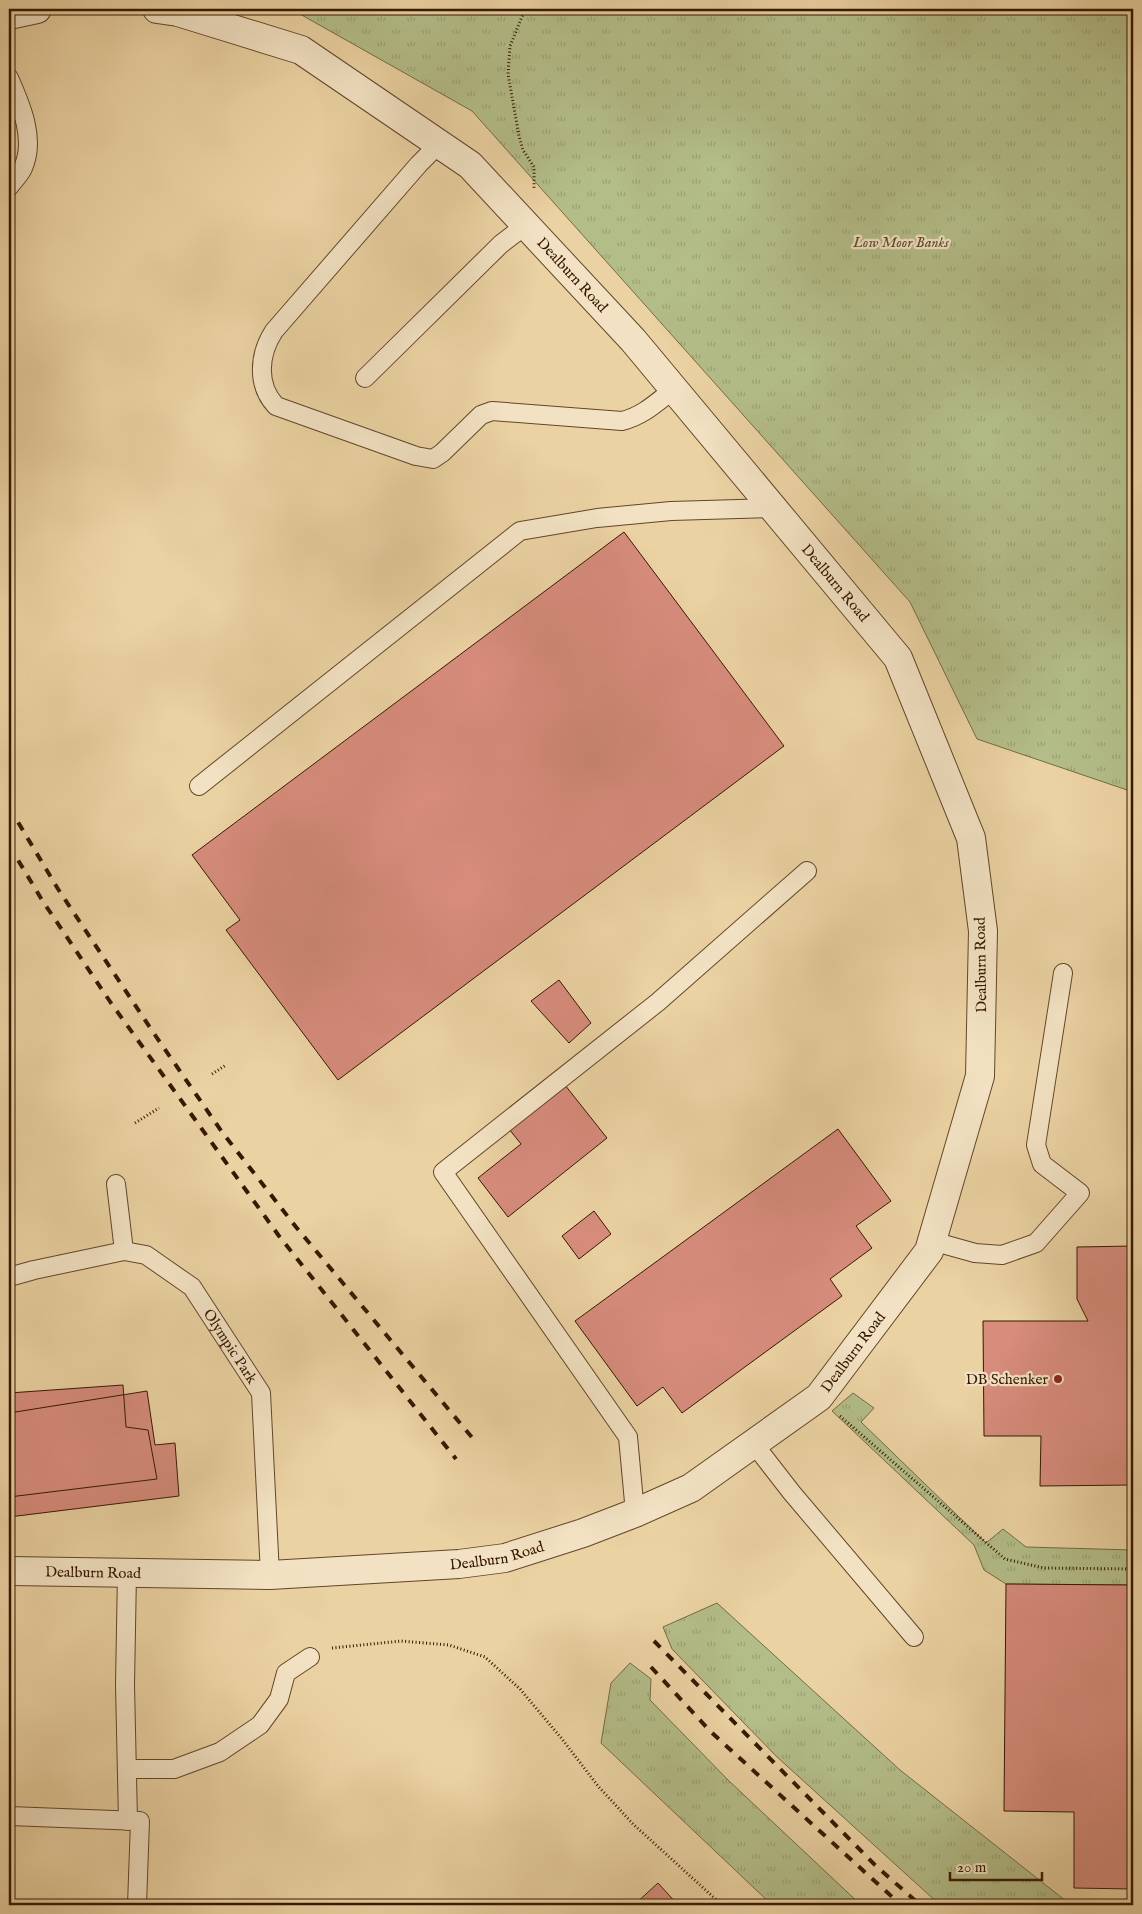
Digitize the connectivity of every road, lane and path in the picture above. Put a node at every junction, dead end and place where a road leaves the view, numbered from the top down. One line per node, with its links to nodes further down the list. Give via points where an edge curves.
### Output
1 (37, 9): 4 (street)
2 (157, 9): 6 (street, Dealburn Road, via 178,12 301,50)
3 (525, 9): 7 (path, via 510,46 508,74 518,136)
4 (9, 14)
5 (9, 78): 8 (lane, via 22,108 28,144 23,168)
6 (439, 144): 9 (street, Dealburn Road, via 470,165); 11 (lane, via 266,342 261,372 270,400 286,410 416,456 434,459 481,415 492,411 622,421 649,409)
7 (534, 167)
8 (9, 187)
9 (526, 225): 10 (lane, via 501,244); 11 (street, Dealburn Road)
10 (365, 378)
11 (674, 389): 12 (street, Dealburn Road)
12 (773, 508): 13 (lane, via 597,518 520,531); 21 (street, Dealburn Road, via 898,658 971,838 983,931 980,1076)
13 (199, 786)
14 (807, 871): 26 (lane, via 658,1002 443,1172 628,1437)
15 (1063, 974): 21 (lane, via 1036,1145 1042,1164 1080,1193 1036,1243 1002,1255 975,1253)
16 (226, 1065): 17 (path)
17 (212, 1074)
18 (159, 1108): 19 (path)
19 (135, 1123)
20 (116, 1184): 22 (lane)
21 (932, 1241): 24 (street, Dealburn Road, via 929,1252)
22 (124, 1251): 23 (lane, Olympic Park); 30 (lane, Olympic Park, via 146,1255 192,1287 261,1393)
23 (9, 1277)
24 (819, 1397): 25 (street, Dealburn Road); 27 (path, via 1005,1559 1044,1568)
25 (754, 1444): 26 (street, Dealburn Road, via 691,1488); 31 (lane)
26 (635, 1513): 30 (street, Dealburn Road, via 505,1558 459,1564)
27 (1133, 1569)
28 (9, 1571): 29 (street, Dealburn Road)
29 (127, 1572): 30 (street, Dealburn Road); 33 (lane)
30 (270, 1575)
31 (914, 1638)
32 (310, 1657): 33 (lane, via 286,1673 279,1700 260,1725 220,1752 174,1769); 37 (path, via 332,1648 401,1641 449,1645 485,1657 520,1689 633,1824)
33 (127, 1769): 35 (lane)
34 (9, 1816): 35 (lane)
35 (128, 1821): 36 (lane, via 140,1821)
36 (138, 1905)
37 (722, 1905)

